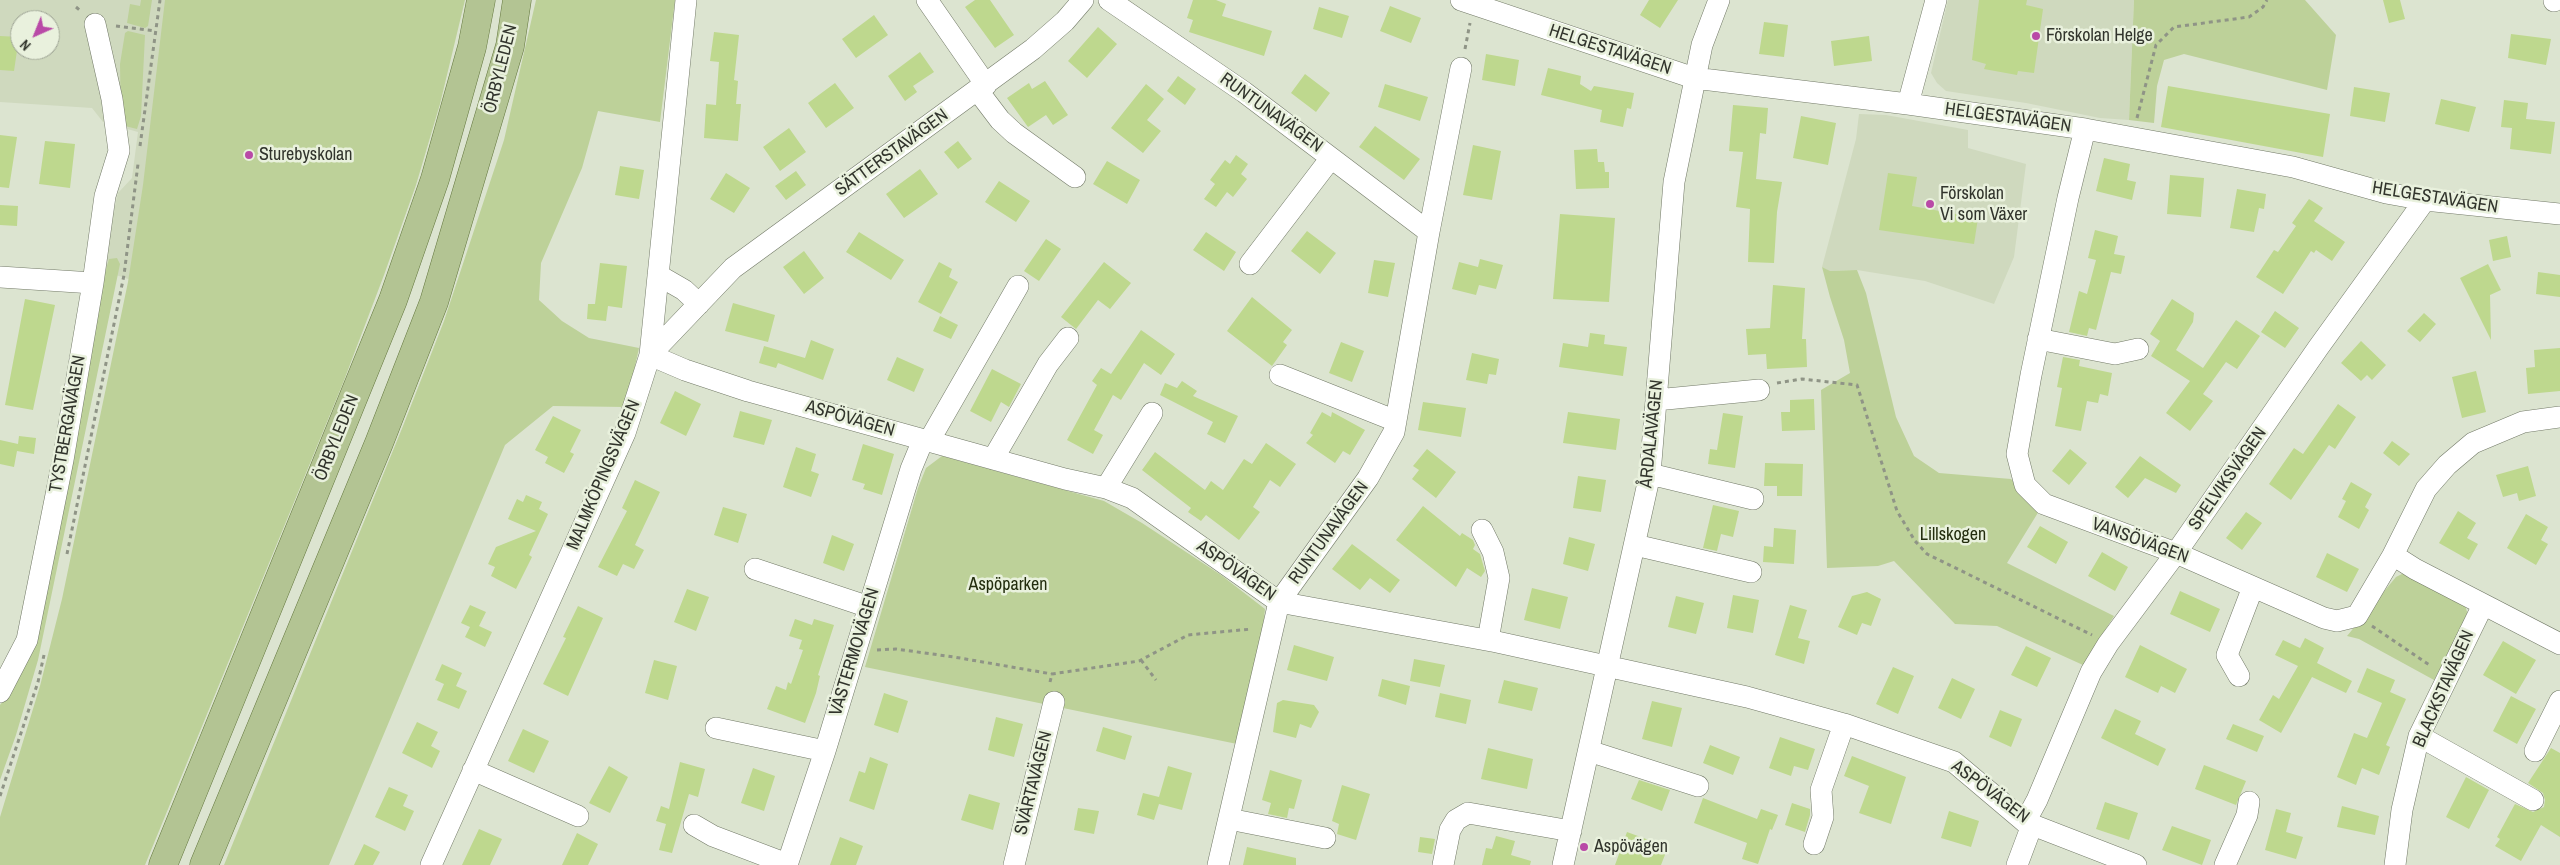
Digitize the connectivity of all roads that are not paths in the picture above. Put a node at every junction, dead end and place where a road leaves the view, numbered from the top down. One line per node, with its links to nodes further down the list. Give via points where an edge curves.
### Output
1 (481, 0): 77 (main road, ÖRBYLEDEN, via 472,47 435,179 392,300)
2 (517, 0): 78 (main road, ÖRBYLEDEN, via 510,46 434,302)
3 (686, 0): 22 (street, MALMKÖPINGSVÄGEN)
4 (927, 0): 13 (street)
5 (1083, 0): 13 (street, SÄTTERSTAVÄGEN, via 1039,44)
6 (1109, 0): 16 (street, RUNTUNAVÄGEN, via 1244,92)
7 (1719, 0): 12 (street, ÅRDALAVÄGEN)
8 (1936, 0): 14 (street)
9 (1468, 3): 12 (street, HELGESTAVÄGEN)
10 (95, 24): 24 (street, TYSTBERGAVÄGEN, via 112,100 119,151 105,196)
11 (1461, 68): 20 (street, RUNTUNAVÄGEN)
12 (1694, 78): 14 (street, HELGESTAVÄGEN); 33 (street, ÅRDALAVÄGEN, via 1674,182)
13 (982, 88): 17 (street, via 1000,120); 26 (street, SÄTTERSTAVÄGEN, via 733,268)
14 (1908, 104): 15 (street, HELGESTAVÄGEN)
15 (2085, 129): 18 (street, HELGESTAVÄGEN, via 2293,167 2386,193); 28 (street, VANSÖVÄGEN)
16 (1331, 158): 20 (street, RUNTUNAVÄGEN); 21 (street)
17 (1075, 177)
18 (2425, 200): 19 (street, HELGESTAVÄGEN); 44 (street, SPELVIKSVÄGEN)
19 (2560, 214)
20 (1429, 232): 36 (street, RUNTUNAVÄGEN)
21 (1250, 264)
22 (658, 275): 26 (street, via 684,290); 30 (street, MALMKÖPINGSVÄGEN)
23 (0, 277): 24 (street)
24 (93, 283): 56 (street, TYSTBERGAVÄGEN, via 63,460 27,640)
25 (1018, 286): 37 (street, VÄSTERMOVÄGEN)
26 (698, 304): 30 (street, SÄTTERSTAVÄGEN)
27 (1068, 338): 38 (street, via 1048,364)
28 (2038, 339): 29 (street, via 2115,354); 44 (street, VANSÖVÄGEN, via 2017,454 2025,485 2044,504)
29 (2138, 349)
30 (650, 355): 37 (street, ASPÖVÄGEN, via 748,390); 65 (street, MALMKÖPINGSVÄGEN, via 625,433)
31 (1280, 375): 36 (street)
32 (1759, 390): 33 (street)
33 (1656, 400): 39 (street, ÅRDALAVÄGEN)
34 (1152, 413): 40 (street)
35 (2560, 417): 45 (street, via 2523,422 2473,443 2426,489)
36 (1396, 421): 51 (street, RUNTUNAVÄGEN, via 1394,432 1368,478)
37 (926, 440): 38 (street, ASPÖVÄGEN); 50 (street, VÄSTERMOVÄGEN, via 911,469)
38 (993, 459): 40 (street, ASPÖVÄGEN)
39 (1650, 474): 41 (street); 43 (street, ÅRDALAVÄGEN)
40 (1106, 488): 51 (street, ASPÖVÄGEN, via 1132,498)
41 (1753, 499)
42 (1482, 530): 52 (street, via 1493,552 1499,578)
43 (1635, 545): 47 (street); 54 (street, ÅRDALAVÄGEN)
44 (2176, 554): 48 (street, VANSÖVÄGEN); 71 (street, SPELVIKSVÄGEN, via 2108,644 2091,672)
45 (2393, 555): 48 (street, VANSÖVÄGEN, via 2357,616 2336,621); 49 (street)
46 (755, 569): 50 (street)
47 (1752, 572)
48 (2253, 587): 55 (street, via 2227,655)
49 (2483, 604): 53 (street); 61 (street, BLACKSTAVÄGEN)
50 (869, 607): 62 (street, VÄSTERMOVÄGEN)
51 (1276, 612): 52 (street, ASPÖVÄGEN); 70 (street, RUNTUNAVÄGEN)
52 (1488, 640): 54 (street, ASPÖVÄGEN)
53 (2560, 644)
54 (1608, 666): 59 (street, ASPÖVÄGEN, via 1748,696); 63 (street, ÅRDALAVÄGEN)
55 (2239, 676)
56 (0, 692)
57 (2560, 701): 64 (street)
58 (1054, 702): 80 (street, SVÄRTAVÄGEN)
59 (1844, 724): 71 (street, ASPÖVÄGEN, via 1954,762); 75 (street, via 1821,790 1823,817)
60 (716, 728): 62 (street)
61 (2419, 736): 67 (street); 87 (street, BLACKSTAVÄGEN, via 2402,810)
62 (825, 751): 76 (street, VÄSTERMOVÄGEN)
63 (1589, 751): 66 (street); 73 (street, ÅRDALAVÄGEN)
64 (2535, 751)
65 (474, 770): 69 (street); 79 (street, MALMKÖPINGSVÄGEN)
66 (1698, 786)
67 (2533, 800)
68 (2249, 802): 86 (street, via 2247,815)
69 (578, 816)
70 (1229, 820): 74 (street); 81 (street, RUNTUNAVÄGEN)
71 (2029, 824): 84 (street, SPELVIKSVÄGEN); 85 (street, ASPÖVÄGEN)
72 (694, 825): 76 (street, via 712,836)
73 (1571, 831): 82 (street, via 1468,813 1456,820 1450,830); 83 (street, ÅRDALAVÄGEN)
74 (1325, 838)
75 (1814, 844)
76 (787, 864)
77 (163, 865)
78 (204, 865)
79 (431, 865)
80 (1014, 865)
81 (1218, 865)
82 (1443, 865)
83 (1563, 865)
84 (2017, 865)
85 (2136, 865)
86 (2225, 865)
87 (2395, 865)

